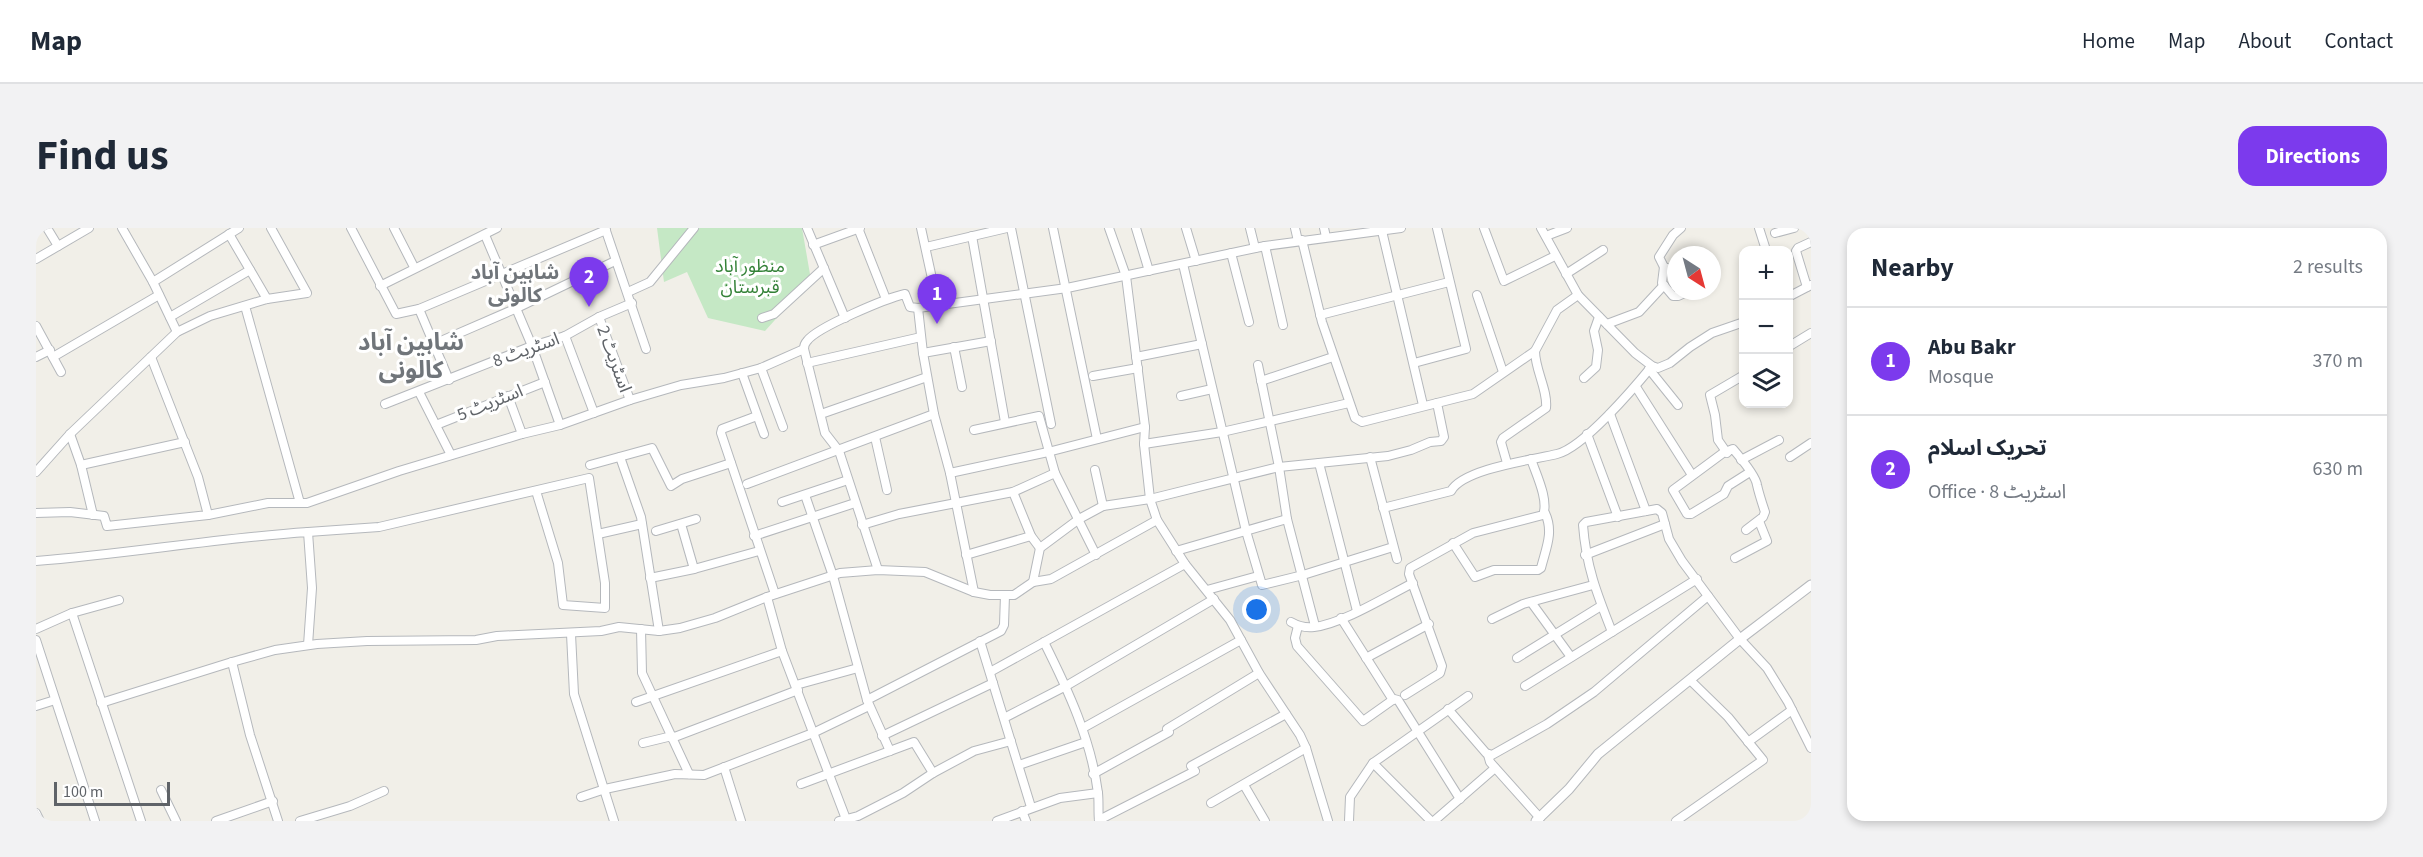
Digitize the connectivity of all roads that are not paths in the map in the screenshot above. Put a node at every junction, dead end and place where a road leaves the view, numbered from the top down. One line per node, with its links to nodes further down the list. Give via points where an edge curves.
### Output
1 (47, 228): 40 (street)
2 (89, 228): 40 (street)
3 (122, 228): 61 (street)
4 (239, 228): 32 (street)
5 (271, 228): 75 (street, via 307,293)
6 (351, 228): 64 (street)
7 (497, 228): 33 (street)
8 (694, 228): 68 (street, via 650,282)
9 (807, 228): 39 (street)
10 (859, 228): 39 (street); 76 (street)
11 (921, 228): 43 (street)
12 (1009, 228): 34 (street); 69 (street)
13 (1053, 228): 66 (street)
14 (1109, 228): 60 (street)
15 (1136, 228): 57 (street)
16 (1186, 228): 50 (street)
17 (1250, 228): 44 (street)
18 (1295, 228): 37 (street)
19 (1324, 228): 36 (street)
20 (1401, 228): 30 (street)
21 (1437, 228): 62 (street)
22 (1484, 228): 47 (street, via 1504,282)
23 (1542, 228): 35 (street)
24 (1567, 228): 35 (street)
25 (1681, 228): 53 (street, via 1659,254)
26 (1759, 228): 42 (street)
27 (1794, 228): 31 (street)
28 (397, 229): 52 (street)
29 (605, 229): 49 (street); 58 (street)
30 (1378, 230): 36 (street); 72 (street)
31 (1775, 233)
32 (229, 234): 56 (street); 61 (street)
33 (485, 235): 52 (street); 58 (street)
34 (972, 236): 43 (street); 77 (street)
35 (1546, 236): 47 (street)
36 (1326, 237): 37 (street)
37 (1300, 241): 41 (street); 84 (street)
38 (1811, 242): 65 (street, via 1796,251)
39 (813, 245): 54 (street)
40 (58, 246): 48 (street)
41 (1265, 246): 44 (street); 93 (street)
42 (1765, 246)
43 (926, 247): 80 (street)
44 (1255, 248): 46 (street)
45 (1603, 250): 59 (street)
46 (1231, 253): 50 (street); 90 (street)
47 (1555, 256): 59 (street)
48 (36, 260)
49 (615, 261): 68 (street); 81 (street)
50 (1196, 261): 51 (street)
51 (1182, 264): 57 (street); 101 (street)
52 (414, 267): 64 (street)
53 (1664, 267): 55 (street); 63 (street)
54 (824, 268): 88 (street, via 774,314); 89 (street)
55 (1667, 268)
56 (250, 270): 75 (street); 85 (street)
57 (1149, 271): 60 (street)
58 (502, 272): 81 (street); 83 (street)
59 (1566, 274): 74 (street)
60 (1126, 276): 66 (street); 112 (street)
61 (153, 282): 71 (street)
62 (1449, 282): 72 (street); 115 (street, via 1466,349)
63 (1664, 285): 67 (street); 92 (street, via 1639,312)
64 (380, 286): 83 (street, via 396,314)
65 (1809, 286): 70 (street)
66 (1067, 288): 69 (street); 161 (street)
67 (1667, 288)
68 (628, 292): 78 (street)
69 (1024, 294): 77 (street); 149 (street)
70 (1793, 294)
71 (159, 295): 85 (street); 108 (street)
72 (1398, 295): 84 (street); 115 (street)
73 (1477, 295): 121 (street)
74 (1578, 295): 87 (street); 107 (street, via 1557,310)
75 (267, 299): 79 (street)
76 (886, 299): 82 (street, via 905,294 910,307); 89 (street)
77 (984, 299): 80 (street); 99 (street)
78 (632, 303): 86 (street, اسٹریٹ 8); 105 (street)
79 (244, 306): 95 (street); 196 (street)
80 (938, 306): 82 (street)
81 (517, 308): 100 (street); 103 (street)
82 (918, 308): 98 (street)
83 (419, 309): 100 (street)
84 (1320, 315): 113 (street)
85 (170, 317): 95 (street)
86 (599, 317): 97 (street, اسٹریٹ 8); 136 (street, اسٹریٹ 2)
87 (1599, 317): 92 (street); 126 (street, via 1593,331 1598,350 1596,367)
88 (762, 318)
89 (845, 318): 106 (street, via 808,339)
90 (1249, 322)
91 (1739, 323): 119 (street, via 1712,333 1670,363)
92 (1607, 324): 119 (street)
93 (1283, 325)
94 (36, 326): 108 (street)
95 (177, 332): 111 (street)
96 (1811, 333): 102 (street)
97 (565, 336): 103 (street, اسٹریٹ 8); 142 (street)
98 (921, 337): 109 (street); 114 (street)
99 (991, 341): 104 (street); 147 (street)
100 (434, 344): 127 (street)
101 (1202, 344): 112 (street); 132 (street)
102 (1793, 344)
103 (532, 346): 127 (street, اسٹریٹ 8); 129 (street)
104 (954, 347): 109 (street); 130 (street)
105 (646, 350)
106 (804, 350): 114 (street); 117 (street)
107 (1535, 351): 121 (street); 177 (street, via 1546,408 1503,438)
108 (52, 353): 110 (street); 120 (street)
109 (923, 353): 124 (street)
110 (36, 357)
111 (152, 357): 156 (street); 163 (street)
112 (1136, 357): 118 (street)
113 (1334, 357): 128 (street); 137 (street)
114 (807, 363): 143 (street)
115 (1414, 363): 140 (street)
116 (1258, 365): 128 (street)
117 (761, 368): 122 (street); 152 (street)
118 (1138, 368): 123 (street); 153 (street)
119 (1650, 368): 131 (street); 141 (street)
120 (61, 372)
121 (1503, 372): 138 (street, via 1473,394)
122 (742, 373): 136 (street); 146 (street)
123 (1093, 376)
124 (927, 377): 143 (street); 144 (street)
125 (1739, 377): 168 (street, via 1710,395 1718,440)
126 (1584, 378)
127 (449, 380): 133 (street, اسٹریٹ 8)
128 (1261, 381): 148 (street)
129 (545, 382): 134 (street, اسٹریٹ 5); 151 (street)
130 (962, 387)
131 (1636, 387): 145 (street); 186 (street)
132 (1212, 389): 135 (street); 155 (street)
133 (419, 392): 139 (street, اسٹریٹ 8); 150 (street)
134 (507, 396): 150 (street, اسٹریٹ 5); 157 (street)
135 (1181, 396)
136 (630, 400): 142 (street)
137 (1349, 403): 140 (street, via 1355,418 1362,422); 148 (street)
138 (1437, 403): 140 (street); 171 (street, via 1444,437 1441,441)
139 (385, 404)
140 (1423, 405)
141 (1678, 405)
142 (594, 413): 151 (street)
143 (820, 414): 166 (street, via 825,433)
144 (934, 414): 160 (street); 184 (street)
145 (1610, 414): 159 (street); 201 (street)
146 (757, 416): 158 (street); 175 (street, via 721,431)
147 (1005, 422): 154 (street); 167 (street, via 1039,416)
148 (1269, 422): 155 (street); 180 (street)
149 (1051, 424)
150 (436, 425): 169 (street)
151 (560, 425): 157 (street)
152 (783, 427)
153 (1145, 427): 161 (street); 165 (street)
154 (974, 430)
155 (1222, 432): 165 (street); 187 (street)
156 (70, 434): 178 (street); 182 (street)
157 (522, 434): 169 (street)
158 (764, 434)
159 (1587, 434): 173 (street, via 1564,452); 207 (street)
160 (874, 437): 166 (street); 190 (street)
161 (1097, 440): 167 (street)
162 (1779, 440): 174 (street)
163 (185, 442): 178 (street); 204 (street)
164 (1811, 443): 172 (street)
165 (1144, 444): 194 (street)
166 (838, 451): 188 (street); 189 (street)
167 (1048, 452): 184 (street); 185 (street)
168 (1727, 453): 174 (street, via 1733,449); 186 (street)
169 (452, 455): 196 (street)
170 (620, 457): 175 (street, via 652,448 671,486); 179 (street); 213 (street)
171 (1371, 457): 176 (street); 200 (street)
172 (1790, 457)
173 (1531, 459): 177 (street); 203 (street)
174 (1741, 460): 183 (street)
175 (731, 463): 222 (street)
176 (1319, 463): 180 (street); 235 (street)
177 (1507, 463): 200 (street, via 1456,483 1451,491)
178 (81, 465): 205 (street)
179 (590, 465)
180 (1280, 468): 187 (street); 210 (street)
181 (1095, 470): 199 (street)
182 (36, 472)
183 (1750, 472): 186 (street, via 1728,486 1724,494 1689,514 1673,490); 212 (street, via 1765,512)
184 (950, 473): 198 (street)
185 (1055, 473): 192 (street); 209 (street)
186 (1692, 475)
187 (1235, 478): 194 (street); 219 (street)
188 (848, 480): 193 (street); 197 (street)
189 (747, 484)
190 (887, 490)
191 (536, 491): 220 (street, via 380,527); 221 (street, via 589,478); 221 (street, via 558,563 563,605 605,608)
192 (1013, 492): 198 (street); 223 (street)
193 (805, 495): 195 (street); 206 (street)
194 (1150, 499): 199 (street); 211 (street)
195 (782, 502)
196 (300, 503): 204 (street, via 267,503)
197 (855, 503): 206 (street); 216 (street)
198 (956, 504): 216 (street); 229 (street)
199 (1103, 506): 209 (street)
200 (1383, 508): 225 (street)
201 (1646, 511): 207 (street); 215 (street, via 1660,510)
202 (36, 513): 205 (street)
203 (1545, 513): 224 (street, via 1473,533); 224 (street, via 1551,528 1538,570 1494,570 1475,578)
204 (208, 514): 205 (street, via 107,526 104,516)
205 (93, 515)
206 (812, 517): 222 (street); 240 (street)
207 (1618, 517): 231 (street, via 1584,522)
208 (696, 519): 214 (street)
209 (1079, 519): 226 (street); 230 (street)
210 (1287, 519): 219 (street); 239 (street)
211 (1157, 520): 228 (street); 230 (street)
212 (1759, 521): 217 (street); 232 (street, via 1767,542)
213 (642, 524): 221 (street); 242 (street)
214 (681, 524): 218 (street); 237 (street)
215 (1665, 524): 231 (street); 243 (street, via 1669,539)
216 (862, 525): 238 (street)
217 (1746, 530)
218 (656, 531)
219 (1246, 531): 228 (street); 241 (street)
220 (308, 532): 234 (street); 274 (street, via 312,588)
221 (598, 534)
222 (754, 536): 227 (street)
223 (1031, 536): 226 (street); 229 (street)
224 (1453, 543): 245 (street, via 1410,568)
225 (1393, 547): 233 (street); 235 (street)
226 (1040, 548): 244 (street)
227 (759, 551): 237 (street); 250 (street)
228 (1176, 551): 236 (street)
229 (966, 555): 249 (street)
230 (1096, 555): 244 (street, via 1051,579)
231 (1585, 555): 246 (street)
232 (1735, 558)
233 (1397, 560)
234 (36, 561)
235 (1344, 562): 239 (street); 257 (street)
236 (1185, 564): 248 (street); 273 (street)
237 (694, 569): 242 (street)
238 (878, 570): 240 (street); 249 (street, via 925,572)
239 (1303, 575): 241 (street, via 1264,585); 262 (street)
240 (833, 576): 250 (street); 280 (street)
241 (1258, 576): 248 (street)
242 (650, 578): 265 (street)
243 (1697, 579): 252 (street); 266 (street)
244 (1033, 582): 251 (street, via 1014,595)
245 (1413, 583): 257 (street); 261 (street)
246 (1593, 585): 255 (street); 256 (street)
247 (1811, 585): 269 (street)
248 (1207, 590): 253 (street)
249 (974, 592): 251 (street)
250 (771, 595): 265 (street, via 716,618); 275 (street)
251 (1005, 596): 272 (street, via 1003,629)
252 (1708, 596): 269 (street); 313 (street, via 1594,692 1547,724)
253 (1214, 599): 271 (street); 285 (street)
254 (119, 600): 258 (street)
255 (1531, 602): 260 (street); 268 (street)
256 (1601, 606): 266 (street); 268 (street)
257 (1357, 611): 259 (street)
258 (72, 613): 263 (street); 294 (street)
259 (1341, 618): 277 (street); 292 (street, via 1314,627 1295,624 1297,646 1364,721)
260 (1492, 620)
261 (1429, 624): 277 (street); 288 (street, via 1442,670)
262 (1315, 626)
263 (36, 629)
264 (641, 629): 265 (street); 267 (street, via 619,627); 289 (street, via 642,670)
265 (659, 631)
266 (1612, 632): 276 (street)
267 (571, 633): 274 (street); 324 (street, via 574,694)
268 (1554, 634): 276 (street); 278 (street)
269 (1740, 639): 283 (street); 298 (street, via 1767,668)
270 (36, 640): 291 (street)
271 (1241, 640): 282 (street); 301 (street)
272 (980, 641): 281 (street); 295 (street)
273 (1044, 642): 281 (street); 285 (street)
274 (308, 645): 279 (street)
275 (782, 651): 287 (street); 289 (street)
276 (1571, 657): 286 (street)
277 (1366, 658): 292 (street)
278 (1517, 658)
279 (231, 662): 294 (street); 330 (street)
280 (858, 668): 287 (street); 295 (street)
281 (990, 672): 284 (street)
282 (1259, 673): 299 (street); 321 (street, via 1167,729 1169,732)
283 (1690, 680): 308 (street); 335 (street, via 1598,754)
284 (993, 683): 300 (street); 304 (street)
285 (1066, 686): 300 (street); 301 (street)
286 (1526, 686)
287 (797, 687): 303 (street); 305 (street)
288 (1406, 695)
289 (653, 696): 293 (street); 305 (street)
290 (1468, 696): 297 (street)
291 (55, 700): 296 (street); 339 (street)
292 (1393, 700): 302 (street, via 1398,700)
293 (636, 702)
294 (101, 703): 340 (street)
295 (868, 703): 303 (street); 304 (street)
296 (36, 706)
297 (1448, 709): 302 (street); 313 (street)
298 (1792, 710): 308 (street); 310 (street)
299 (1286, 714): 311 (street); 337 (street, via 1191,765 1195,771)
300 (1004, 718): 306 (street)
301 (1083, 728): 307 (street)
302 (1417, 730): 314 (street); 329 (street)
303 (813, 733): 316 (street); 320 (street)
304 (882, 736): 312 (street)
305 (672, 737): 309 (street); 319 (street)
306 (1011, 741): 315 (street); 318 (street, via 974,751)
307 (1086, 742): 315 (street); 321 (street)
308 (1748, 742): 353 (street, via 1763,760)
309 (644, 743)
310 (1811, 747)
311 (1306, 748): 323 (street); 350 (street)
312 (890, 751): 318 (street, via 914,742); 320 (street)
313 (1488, 755): 317 (street)
314 (1373, 763): 351 (street, via 1350,796); 352 (street)
315 (1019, 765): 332 (street)
316 (724, 767): 319 (street, via 700,775); 346 (street)
317 (1495, 768): 329 (street); 335 (street)
318 (933, 773): 336 (street, via 909,790)
319 (688, 774): 324 (street)
320 (829, 774): 322 (street); 336 (street)
321 (1093, 774): 327 (street)
322 (801, 784)
323 (1244, 785): 331 (street); 349 (street)
324 (605, 789): 328 (street); 345 (street)
325 (161, 790): 341 (street)
326 (384, 791): 344 (street)
327 (1098, 793): 332 (street); 337 (street)
328 (581, 797)
329 (1460, 799): 352 (street)
330 (273, 801): 342 (street); 343 (street)
331 (1211, 803)
332 (1031, 807): 333 (street)
333 (1022, 811): 347 (street); 348 (street)
334 (36, 813): 338 (street)
335 (1538, 819)
336 (842, 820)
337 (1099, 820)
338 (40, 821)
339 (95, 821)
340 (141, 821)
341 (176, 821)
342 (216, 821)
343 (278, 821)
344 (300, 821)
345 (614, 821)
346 (741, 821)
347 (997, 821)
348 (1026, 821)
349 (1265, 821)
350 (1326, 821)
351 (1349, 821)
352 (1433, 821)
353 (1676, 821)

